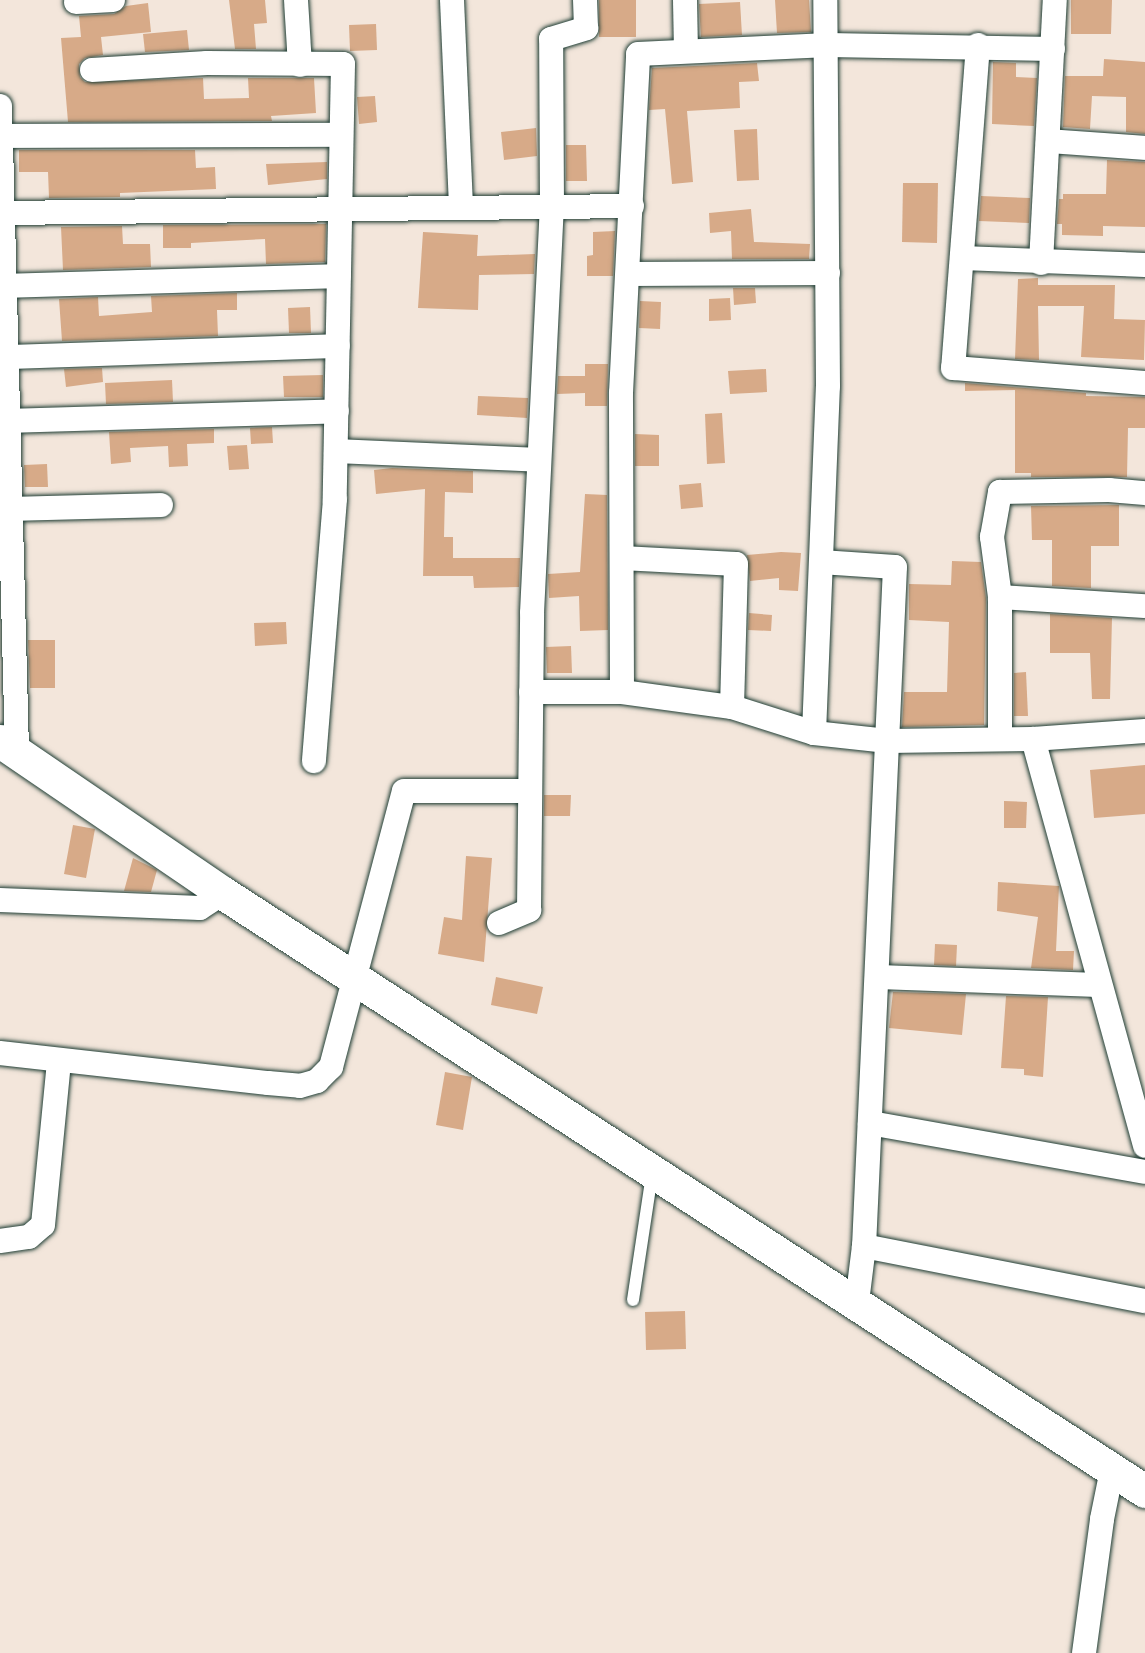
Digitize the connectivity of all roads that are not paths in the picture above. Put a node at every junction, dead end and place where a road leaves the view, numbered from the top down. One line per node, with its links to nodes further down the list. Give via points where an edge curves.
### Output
1 (114, 0): 8 (street)
2 (296, 0): 13 (street)
3 (452, 0): 21 (street)
4 (585, 0): 22 (street, via 586,28 551,39)
5 (685, 0): 12 (street)
6 (825, 0): 9 (street)
7 (1055, 0): 11 (street)
8 (75, 2)
9 (828, 45): 10 (street); 12 (street); 28 (street)
10 (978, 45): 11 (street); 25 (street)
11 (1053, 49): 18 (street)
12 (686, 51): 23 (street, via 638,54)
13 (300, 65): 14 (street, via 207,63); 16 (street, via 343,64)
14 (92, 70)
15 (0, 106): 17 (street)
16 (340, 135): 17 (street); 20 (street)
17 (1, 136): 24 (street)
18 (1048, 141): 19 (street); 26 (street)
19 (1145, 148)
20 (339, 206): 21 (street); 24 (street); 30 (street)
21 (461, 206): 22 (street)
22 (552, 206): 23 (street); 38 (street)
23 (632, 206): 29 (street)
24 (1, 213): 31 (street)
25 (962, 258): 26 (street); 34 (street, via 953,368)
26 (1041, 263): 27 (street)
27 (1145, 265)
28 (828, 273): 29 (street); 43 (street)
29 (628, 274): 42 (street, via 621,393)
30 (339, 276): 31 (street); 32 (street)
31 (5, 286): 33 (street)
32 (338, 346): 33 (street); 35 (street)
33 (7, 357): 36 (street)
34 (1145, 383)
35 (337, 411): 36 (street); 37 (street)
36 (9, 421): 41 (street)
37 (336, 451): 38 (street); 55 (street)
38 (539, 460): 46 (street)
39 (1145, 493): 44 (street, via 1000,492 992,537)
40 (161, 505): 41 (street)
41 (11, 509): 54 (street)
42 (622, 558): 47 (street); 48 (street, via 736,564)
43 (821, 562): 50 (street); 53 (street, via 895,567)
44 (1000, 597): 45 (street); 51 (street)
45 (1145, 606)
46 (531, 692): 47 (street); 56 (street)
47 (622, 692): 48 (street)
48 (732, 707): 50 (street)
49 (1145, 731): 52 (street)
50 (814, 733): 53 (street)
51 (1000, 739): 52 (street); 53 (street)
52 (1033, 739): 62 (street)
53 (888, 741): 61 (street)
54 (9, 747): 57 (main road)
55 (314, 761)
56 (530, 790): 59 (street, via 529,909); 60 (street, via 404,791)
57 (223, 893): 58 (street, via 200,908); 60 (main road)
58 (0, 900)
59 (500, 923)
60 (356, 976): 64 (street, via 331,1067 317,1081 300,1086); 67 (main road)
61 (877, 978): 62 (street); 65 (street)
62 (1100, 985): 66 (street)
63 (0, 1053): 64 (street)
64 (59, 1061): 69 (street, via 43,1225 29,1237)
65 (870, 1123): 68 (street); 70 (street)
66 (1145, 1146)
67 (653, 1169): 71 (lane); 73 (main road)
68 (1145, 1172)
69 (0, 1241)
70 (864, 1246): 72 (street); 73 (street)
71 (633, 1300)
72 (1145, 1301)
73 (857, 1302): 74 (main road)
74 (1113, 1470): 75 (main road); 76 (street, via 1102,1519)
75 (1145, 1491)
76 (1084, 1653)

